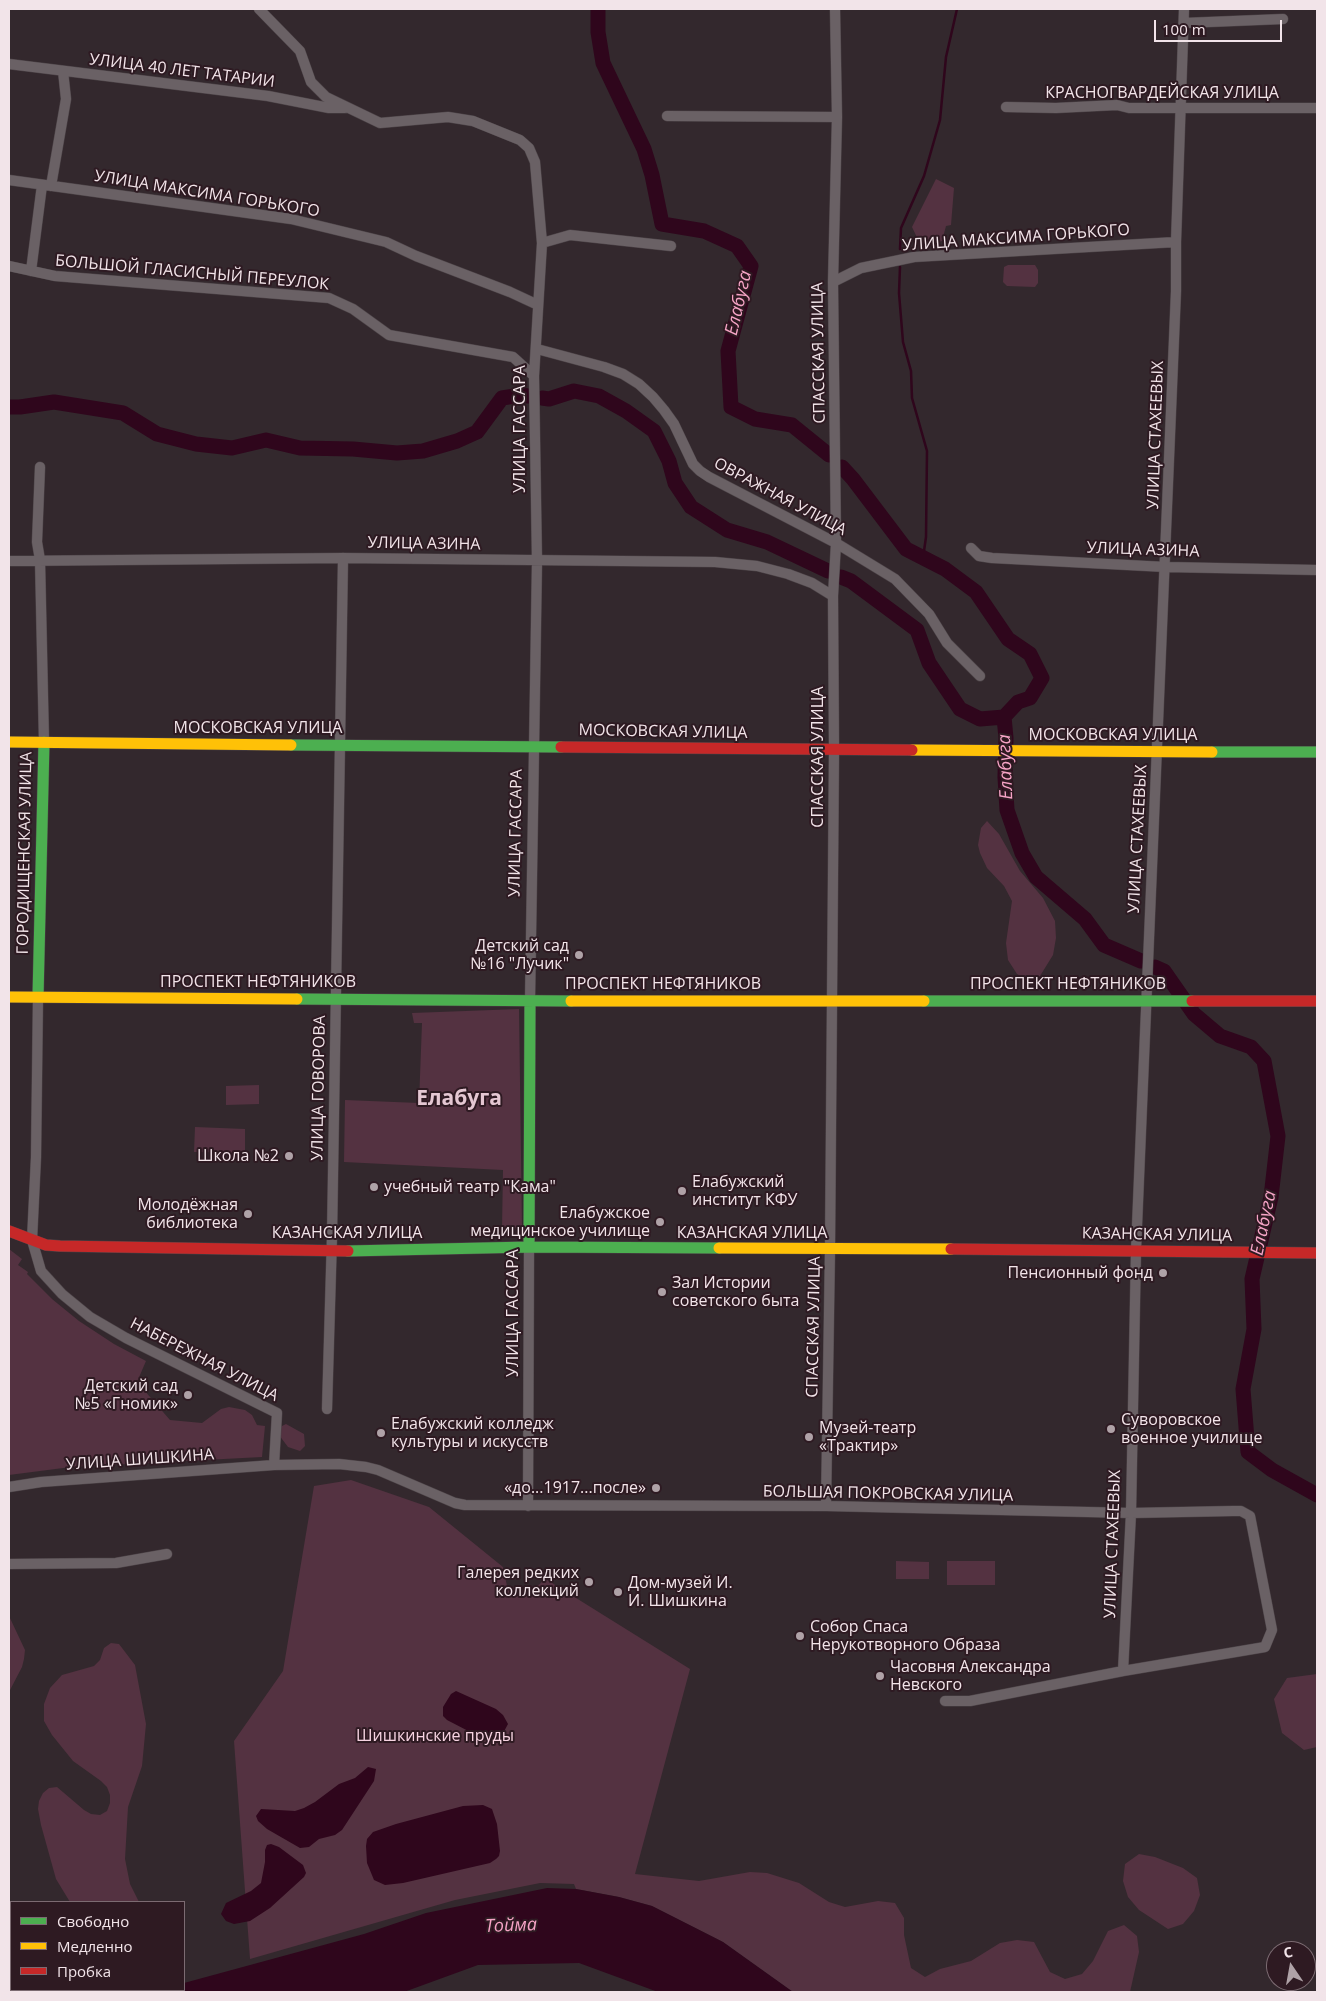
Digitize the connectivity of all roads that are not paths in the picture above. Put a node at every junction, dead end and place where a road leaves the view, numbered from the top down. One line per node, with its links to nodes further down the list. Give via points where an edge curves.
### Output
1 (259, 9): 9 (street, via 300,51 311,82 326,97)
2 (835, 9): 13 (street, СПАССКАЯ УЛИЦА)
3 (1184, 9): 5 (street, УЛИЦА СТАХЕЕВЫХ)
4 (1283, 19): 5 (street)
5 (1184, 23): 10 (street, УЛИЦА СТАХЕЕВЫХ)
6 (9, 64): 7 (street, УЛИЦА 40 ЛЕТ ТАТАРИИ)
7 (63, 71): 9 (street, УЛИЦА 40 ЛЕТ ТАТАРИИ, via 268,96 329,108); 15 (street, via 66,99)
8 (1006, 107): 10 (street, КРАСНОГВАРДЕЙСКАЯ УЛИЦА, via 1117,105)
9 (351, 108): 17 (street, УЛИЦА ГАССАРА, via 380,123 448,117 473,121 520,140 529,148 535,162)
10 (1181, 108): 11 (street, КРАСНОГВАРДЕЙСКАЯ УЛИЦА); 16 (street, УЛИЦА СТАХЕЕВЫХ)
11 (1317, 108)
12 (667, 116): 13 (street)
13 (836, 117): 21 (street, СПАССКАЯ УЛИЦА)
14 (9, 180): 15 (street, УЛИЦА МАКСИМА ГОРЬКОГО)
15 (47, 186): 20 (street); 22 (street, УЛИЦА МАКСИМА ГОРЬКОГО, via 291,219 386,242)
16 (1176, 242): 21 (street, УЛИЦА МАКСИМА ГОРЬКОГО, via 914,257 861,268); 32 (street, УЛИЦА СТАХЕЕВЫХ)
17 (542, 243): 18 (street, via 570,235); 22 (street, УЛИЦА ГАССАРА)
18 (671, 246)
19 (9, 266): 20 (street, БОЛЬШОЙ ГЛАСИСНЫЙ ПЕРЕУЛОК)
20 (31, 271): 24 (street, БОЛЬШОЙ ГЛАСИСНЫЙ ПЕРЕУЛОК, via 55,276 329,298 353,309 389,335 513,357)
21 (833, 282): 26 (street, СПАССКАЯ УЛИЦА)
22 (538, 305): 23 (street, УЛИЦА ГАССАРА)
23 (537, 349): 24 (street, УЛИЦА ГАССАРА); 26 (street, ОВРАЖНАЯ УЛИЦА, via 623,374 639,384 654,397 674,424 693,464 700,471)
24 (534, 376): 31 (street, УЛИЦА ГАССАРА)
25 (40, 467): 29 (street, ГОРОДИЩЕНСКАЯ УЛИЦА, via 37,542)
26 (836, 543): 34 (street, СПАССКАЯ УЛИЦА); 35 (street, ОВРАЖНАЯ УЛИЦА, via 895,579 930,614 947,643)
27 (971, 548): 32 (street, УЛИЦА АЗИНА, via 979,556 992,558)
28 (343, 558): 29 (street, УЛИЦА АЗИНА); 31 (street, УЛИЦА АЗИНА); 38 (street, УЛИЦА ГОВОРОВА)
29 (40, 560): 30 (street, УЛИЦА АЗИНА); 37 (street, ГОРОДИЩЕНСКАЯ УЛИЦА)
30 (9, 561)
31 (537, 561): 34 (street, УЛИЦА АЗИНА, via 715,562 757,566 812,583); 39 (street, УЛИЦА ГАССАРА)
32 (1166, 566): 33 (street, УЛИЦА АЗИНА); 41 (street, УЛИЦА СТАХЕЕВЫХ)
33 (1317, 570)
34 (833, 596): 40 (street, СПАССКАЯ УЛИЦА)
35 (980, 676)
36 (9, 742): 37 (main road, МОСКОВСКАЯ УЛИЦА)
37 (44, 742): 38 (main road, МОСКОВСКАЯ УЛИЦА); 44 (main road, ГОРОДИЩЕНСКАЯ УЛИЦА)
38 (339, 744): 39 (main road, МОСКОВСКАЯ УЛИЦА); 45 (street, УЛИЦА ГОВОРОВА)
39 (534, 746): 40 (main road, МОСКОВСКАЯ УЛИЦА); 48 (street, УЛИЦА ГАССАРА)
40 (834, 750): 41 (main road, МОСКОВСКАЯ УЛИЦА); 46 (street, СПАССКАЯ УЛИЦА)
41 (1157, 752): 42 (main road, МОСКОВСКАЯ УЛИЦА); 47 (street, УЛИЦА СТАХЕЕВЫХ)
42 (1317, 752)
43 (9, 997): 44 (main road, ПРОСПЕКТ НЕФТЯНИКОВ)
44 (38, 997): 45 (main road, ПРОСПЕКТ НЕФТЯНИКОВ); 51 (street, ГОРОДИЩЕНСКАЯ УЛИЦА)
45 (336, 999): 48 (main road, ПРОСПЕКТ НЕФТЯНИКОВ); 55 (street, УЛИЦА ГОВОРОВА)
46 (831, 1000): 47 (main road, ПРОСПЕКТ НЕФТЯНИКОВ); 48 (main road, ПРОСПЕКТ НЕФТЯНИКОВ); 53 (street, СПАССКАЯ УЛИЦА)
47 (1146, 1000): 49 (main road, ПРОСПЕКТ НЕФТЯНИКОВ); 54 (street, УЛИЦА СТАХЕЕВЫХ)
48 (530, 1001): 52 (main road, УЛИЦА ГАССАРА)
49 (1317, 1001)
50 (9, 1231): 51 (main road, КАЗАНСКАЯ УЛИЦА)
51 (32, 1240): 55 (main road, КАЗАНСКАЯ УЛИЦА, via 60,1246); 58 (street, НАБЕРЕЖНАЯ УЛИЦА, via 37,1262 47,1279 90,1317 277,1413)
52 (530, 1247): 53 (main road, КАЗАНСКАЯ УЛИЦА); 55 (main road, КАЗАНСКАЯ УЛИЦА); 60 (street, УЛИЦА ГАССАРА)
53 (830, 1249): 54 (main road, КАЗАНСКАЯ УЛИЦА); 61 (street, СПАССКАЯ УЛИЦА)
54 (1136, 1250): 56 (main road, КАЗАНСКАЯ УЛИЦА); 62 (street, УЛИЦА СТАХЕЕВЫХ)
55 (332, 1251): 57 (street, УЛИЦА ГОВОРОВА)
56 (1317, 1253)
57 (327, 1409)
58 (274, 1465): 59 (street, УЛИЦА ШИШКИНА); 60 (street, via 366,1467 455,1503)
59 (9, 1487)
60 (528, 1506): 61 (street, БОЛЬШАЯ ПОКРОВСКАЯ УЛИЦА)
61 (826, 1506): 62 (street, БОЛЬШАЯ ПОКРОВСКАЯ УЛИЦА)
62 (1131, 1513): 65 (street, УЛИЦА СТАХЕЕВЫХ); 65 (street, БОЛЬШАЯ ПОКРОВСКАЯ УЛИЦА, via 1233,1511 1248,1514 1252,1520 1272,1630 1264,1647)
63 (167, 1554): 64 (street, via 116,1563)
64 (9, 1564)
65 (1123, 1671): 66 (street, via 970,1701)
66 (945, 1701)

